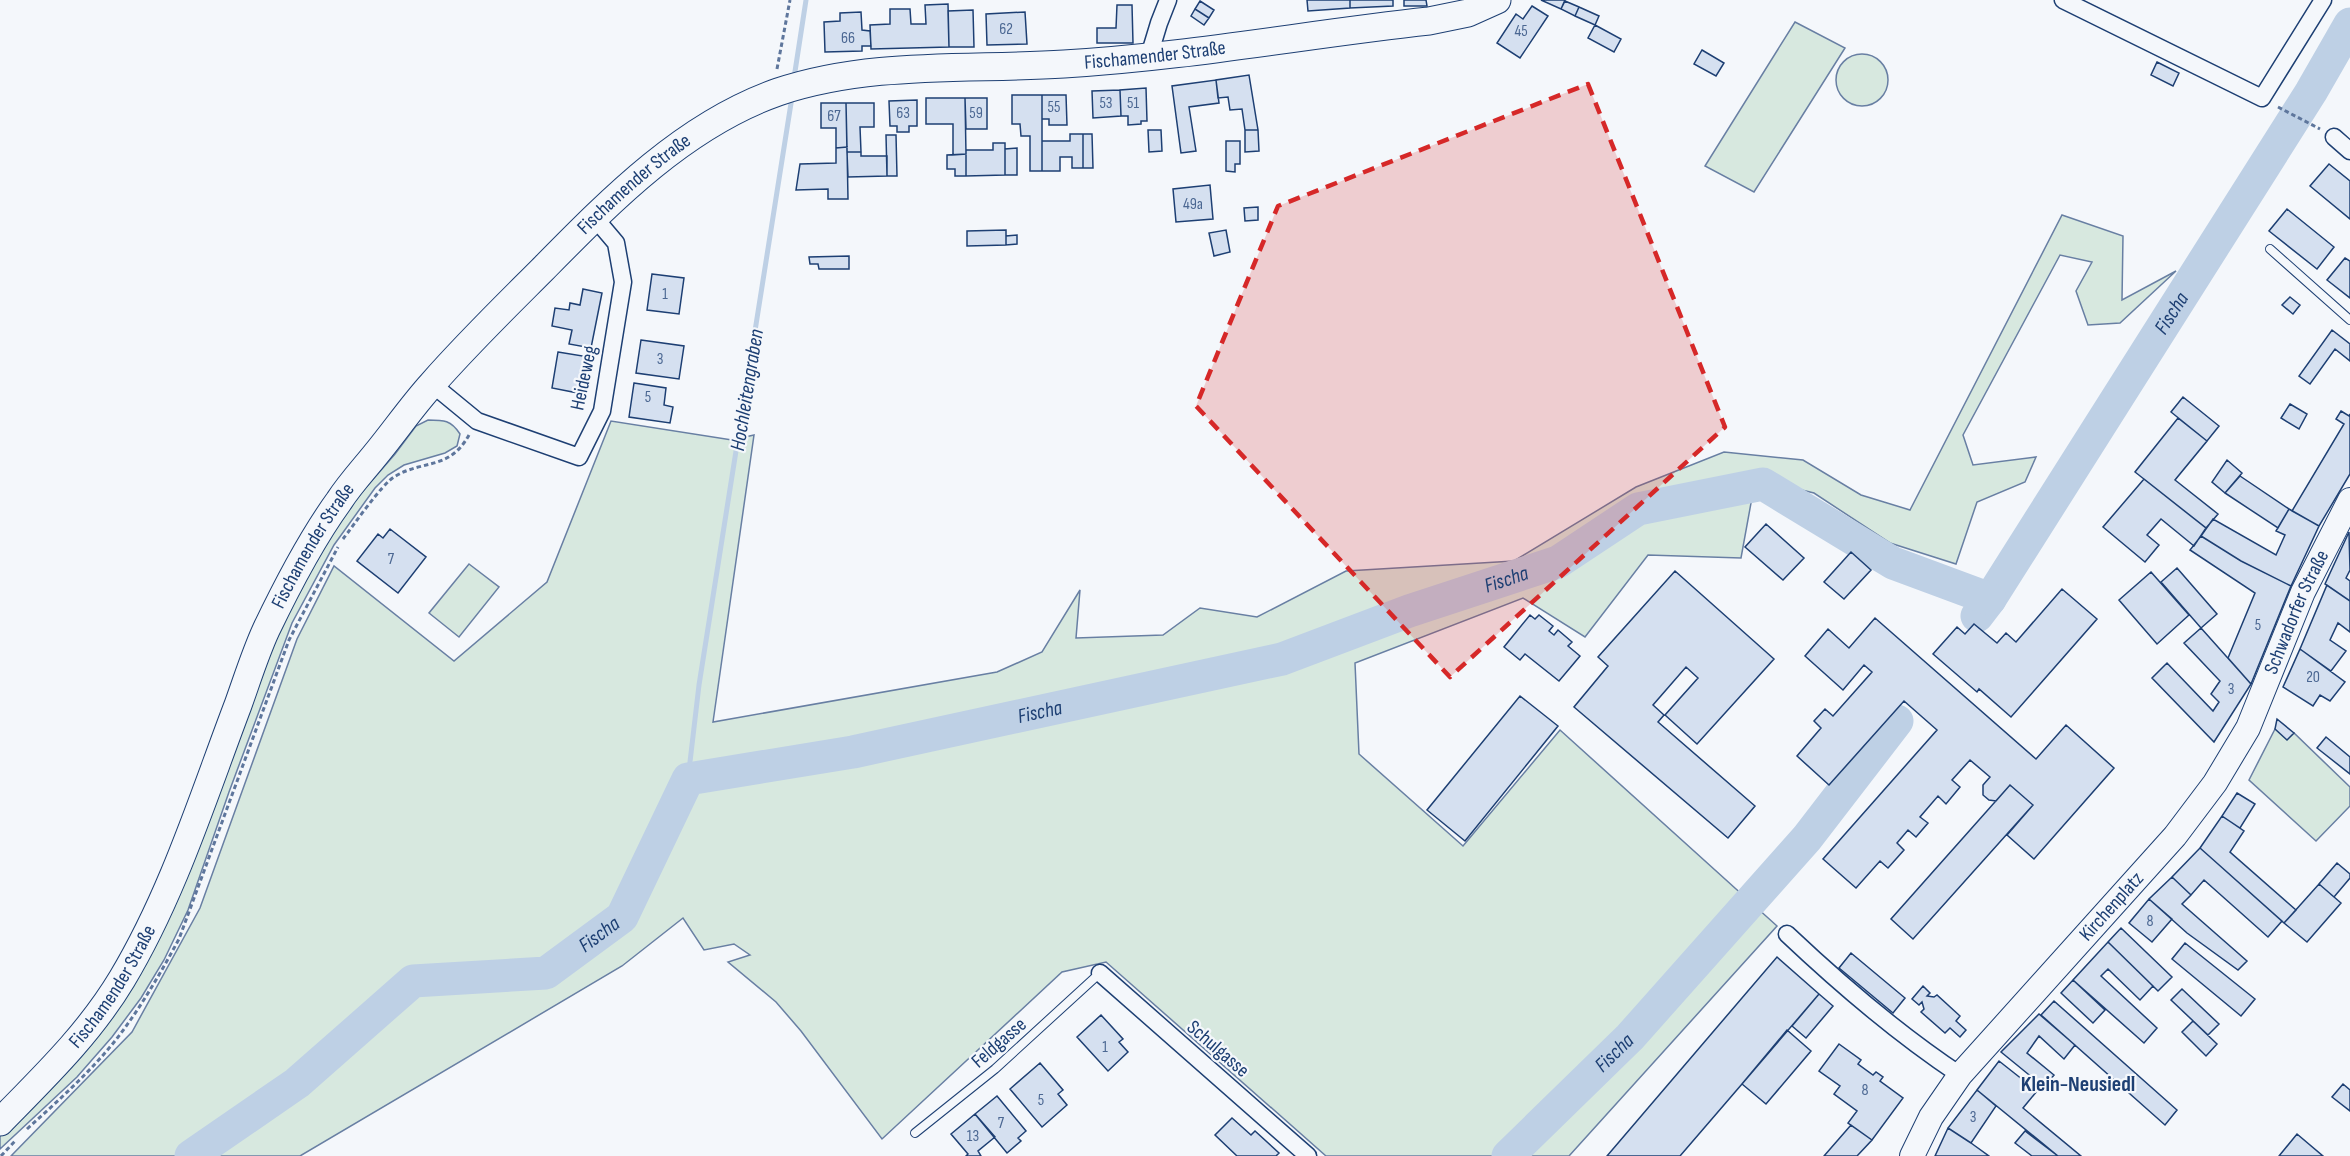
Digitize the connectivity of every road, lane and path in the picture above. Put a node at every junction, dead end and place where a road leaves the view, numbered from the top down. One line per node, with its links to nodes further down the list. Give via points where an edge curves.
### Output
1 (790, 0): 7 (path)
2 (1168, 0): 6 (street)
3 (1497, 0): 6 (main road, Fischamender Straße, via 1468,14 1429,21)
4 (2063, 0): 8 (street)
5 (2323, 0): 8 (street)
6 (1149, 56): 7 (main road, Fischamender Straße, via 1066,64 886,70)
7 (789, 89): 12 (main road, Fischamender Straße, via 743,106 690,137)
8 (2269, 102): 9 (path)
9 (2315, 127)
10 (2334, 137): 11 (street)
11 (2350, 151)
12 (594, 217): 15 (main road, Fischamender Straße); 16 (street, Heideweg, via 616,243 623,282 602,411 579,458)
13 (2270, 249): 14 (lane)
14 (2350, 320)
15 (432, 384): 16 (street, Heideweg); 22 (main road, Fischamender Straße, via 339,501 295,571 263,636 178,863 122,979 90,1026)
16 (477, 421): 24 (path, via 464,445 446,460 415,467 392,478 341,541 289,640 190,911 159,976 98,1061)
17 (2350, 500): 18 (main road, Schwadorfer Straße, via 2303,592)
18 (2248, 728): 21 (main road, Kirchenplatz, via 2215,783 2175,836)
19 (1787, 934): 21 (street, via 1844,988)
20 (1101, 973): 23 (lane, Feldgasse, via 995,1069); 25 (street, Schulgasse)
21 (1960, 1075): 26 (main road, Kirchenplatz, via 1931,1118)
22 (1, 1120)
23 (915, 1133)
24 (1, 1156)
25 (1308, 1156)
26 (1912, 1156)

